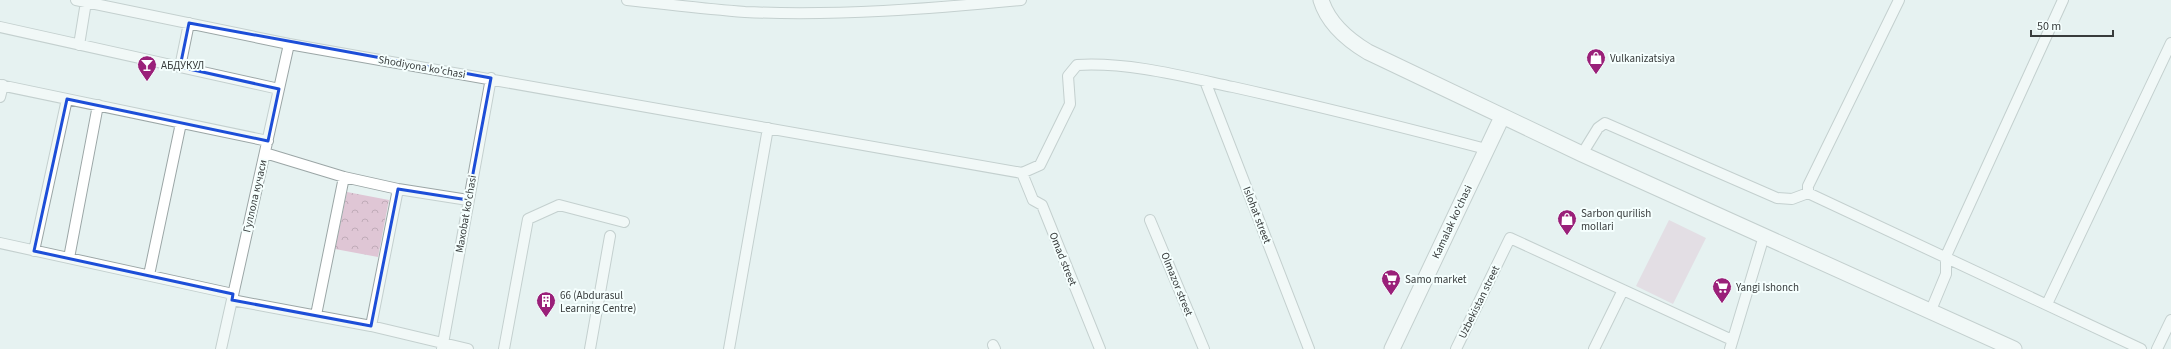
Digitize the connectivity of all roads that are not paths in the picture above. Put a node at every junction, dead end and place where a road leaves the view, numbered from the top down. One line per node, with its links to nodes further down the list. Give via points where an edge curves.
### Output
1 (626, 0): 2 (street, via 775,12 911,10)
2 (1021, 0)
3 (1322, 0): 20 (main road, via 1324,8 1337,27 1358,46)
4 (1899, 0): 30 (street, via 1808,186)
5 (2063, 0): 38 (street)
6 (81, 1): 7 (street, Shodiyona ko'chasi); 11 (street)
7 (189, 23): 10 (street, Shodiyona ko'chasi); 12 (street)
8 (0, 27): 11 (street)
9 (2171, 43): 43 (street)
10 (289, 44): 13 (street, Shodiyona ko'chasi); 16 (street, Гуллола кучаси)
11 (79, 45): 12 (street)
12 (180, 67): 16 (street)
13 (491, 78): 22 (street, Shodiyona ko'chasi); 31 (street, Maxobat ko'chasi)
14 (1205, 81): 24 (street); 27 (street, via 1133,68 1077,64 1068,76 1070,104 1040,165); 57 (street, Islohat street)
15 (1, 85): 17 (street); 18 (street)
16 (279, 90): 23 (street, Гуллола кучаси)
17 (0, 97)
18 (67, 99): 19 (street); 37 (street)
19 (98, 105): 21 (street); 39 (street)
20 (1502, 117): 24 (main road, Kamalak ko'chasi); 26 (main road)
21 (181, 123): 23 (street); 40 (street)
22 (768, 128): 27 (street, Shodiyona ko'chasi); 54 (street)
23 (268, 141): 25 (street, Гуллола кучаси)
24 (1486, 149): 58 (main road, Kamalak ko'chasi)
25 (265, 153): 28 (street); 42 (street, Гуллола кучаси)
26 (1582, 154): 30 (street, via 1598,128 1605,123 1777,198 1792,199); 35 (main road)
27 (1022, 173): 55 (street, Omad street, via 1033,200 1042,205)
28 (344, 177): 29 (street); 45 (street)
29 (398, 189): 31 (street); 47 (street)
30 (1808, 193): 38 (street)
31 (468, 200): 48 (street, Maxobat ko'chasi)
32 (1150, 220): 56 (street, Olmazor street)
33 (624, 222): 52 (street, via 559,205 528,219)
34 (610, 236): 53 (street)
35 (1764, 236): 44 (main road); 49 (street)
36 (0, 243): 37 (street)
37 (34, 251): 39 (street)
38 (1946, 256): 43 (street); 44 (street, via 1946,274)
39 (69, 258): 40 (street)
40 (149, 276): 42 (street)
41 (1623, 290): 49 (street); 59 (street, Uzbekistan street, via 1510,238); 60 (street)
42 (232, 297): 45 (street); 50 (street, Гуллола кучаси)
43 (2047, 304): 62 (street)
44 (1931, 310): 61 (main road)
45 (316, 315): 47 (street)
46 (2171, 320): 63 (street)
47 (371, 326): 48 (street)
48 (442, 346): 51 (street)
49 (1731, 346)
50 (221, 349)
51 (468, 349)
52 (504, 349)
53 (590, 349)
54 (729, 349)
55 (1100, 349)
56 (1204, 349)
57 (1309, 349)
58 (1392, 349)
59 (1456, 349)
60 (1594, 349)
61 (2014, 349)
62 (2141, 349)
63 (2157, 349)

